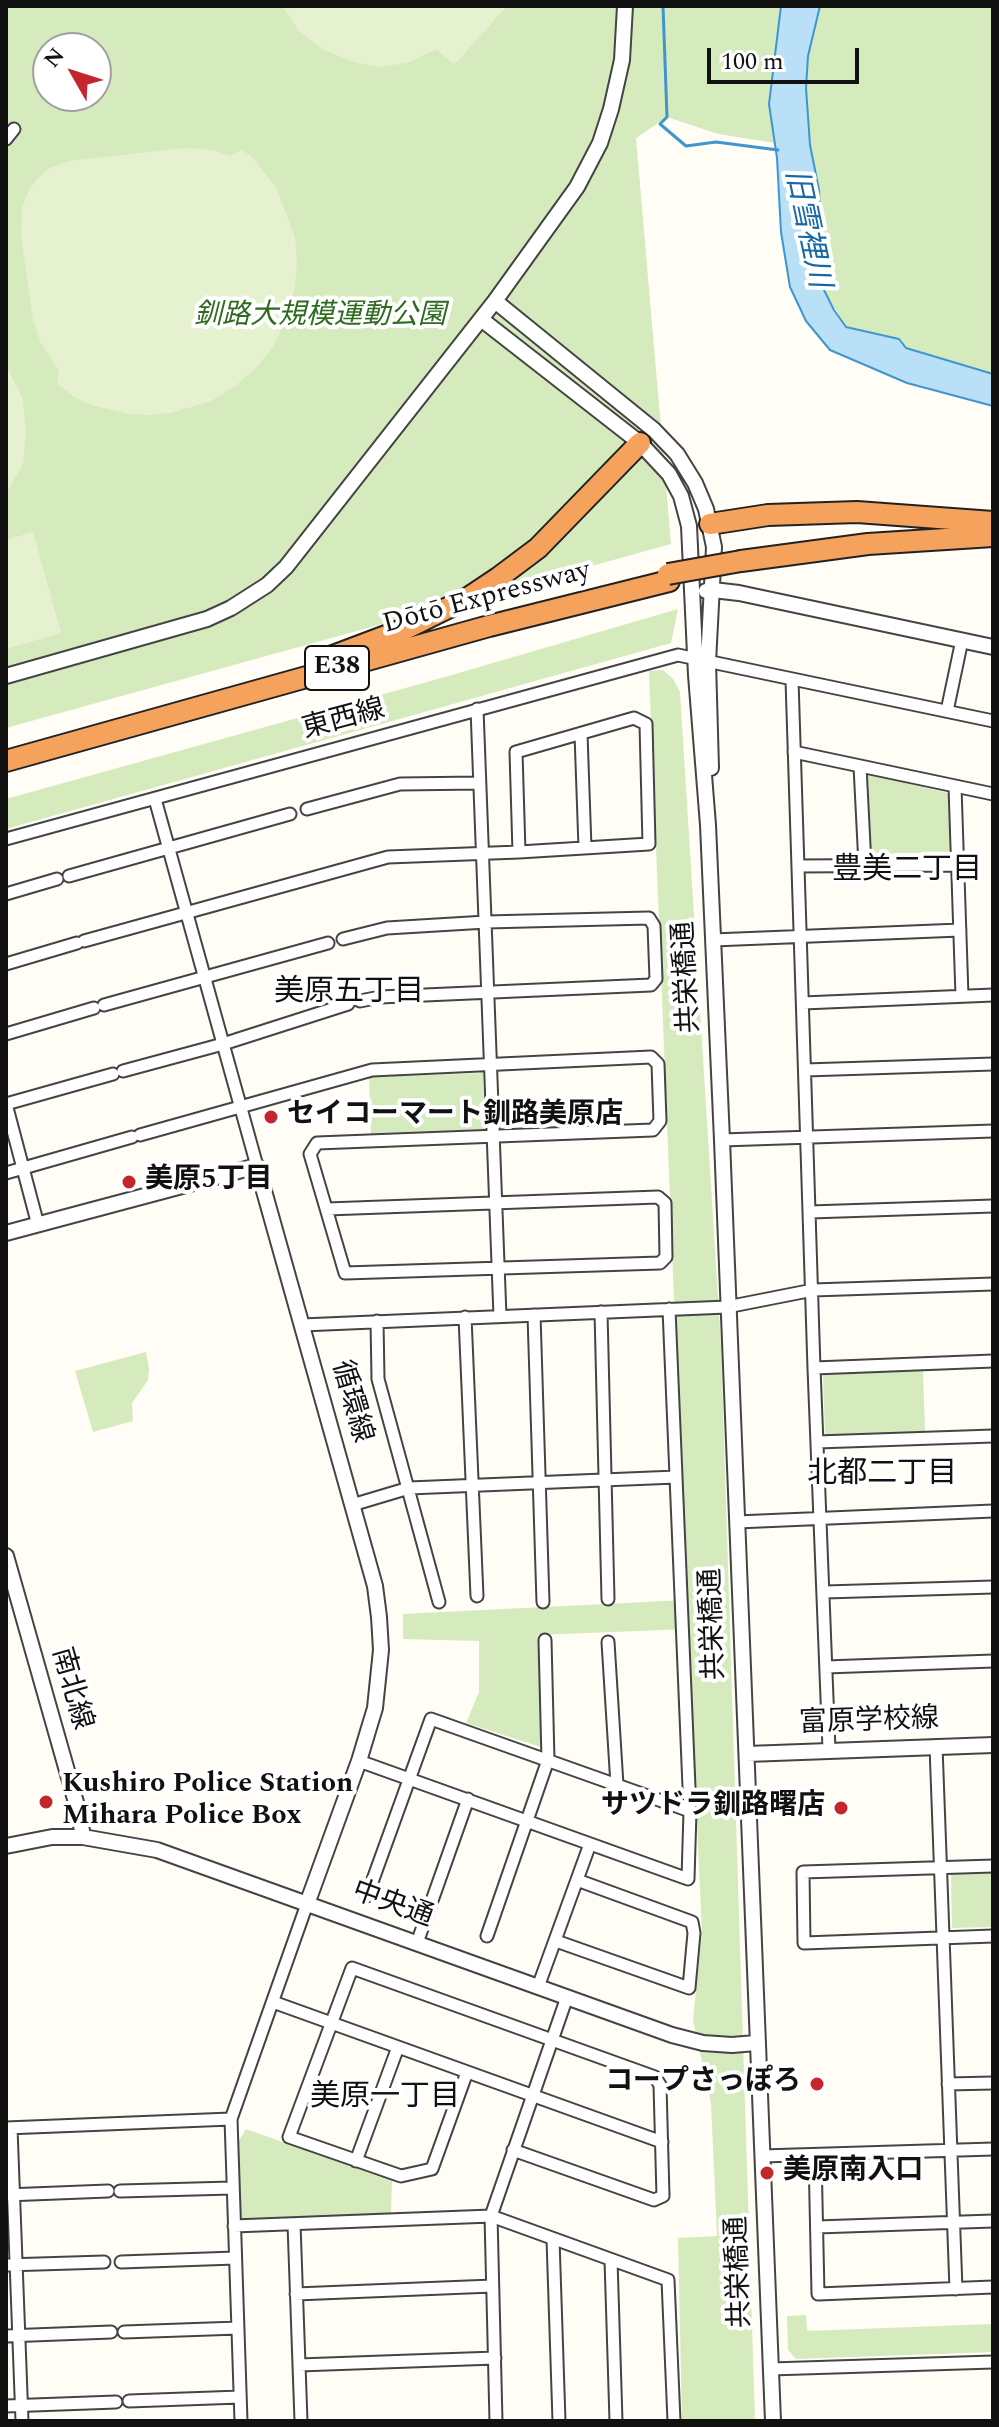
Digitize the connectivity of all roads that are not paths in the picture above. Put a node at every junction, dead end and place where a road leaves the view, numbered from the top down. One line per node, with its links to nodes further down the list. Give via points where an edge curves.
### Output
1 (625, 6): 4 (street, via 622,60 600,143 559,216)
2 (14, 129): 3 (street)
3 (6, 139)
4 (495, 301): 5 (street); 6 (street)
5 (481, 319): 7 (street); 23 (street, via 267,585 186,627)
6 (580, 370): 7 (street); 8 (street)
7 (568, 385): 9 (street)
8 (626, 407): 9 (street); 10 (street)
9 (614, 422): 10 (street)
10 (647, 436): 12 (street); 12 (street, via 677,454 695,483); 22 (highway, via 538,548 468,598 407,628)
11 (993, 522): 12 (highway, via 857,512 768,515)
12 (699, 525): 17 (street, via 714,547); 18 (street)
13 (993, 536): 15 (highway, Dōtō Expressway / E38, via 868,544)
14 (993, 544): 15 (highway, Dōtō Expressway / E38)
15 (741, 564): 16 (highway, Dōtō Expressway / E38)
16 (669, 578): 22 (highway, Dōtō Expressway / E38, via 554,600); 31 (highway, Dōtō Expressway / E38)
17 (713, 590): 18 (street); 19 (street); 21 (street)
18 (694, 594): 21 (street)
19 (962, 640): 20 (street); 26 (street)
20 (993, 647)
21 (702, 660): 24 (street, 東西線); 25 (street, 東西線, via 678,655); 53 (street, 共栄橋通, via 711,766)
22 (295, 670): 29 (highway, Dōtō Expressway / E38)
23 (6, 676)
24 (792, 680): 26 (street, 東西線); 30 (street)
25 (477, 709): 33 (street); 36 (street, 東西線)
26 (947, 711): 27 (street, 東西線)
27 (993, 721)
28 (581, 734): 41 (street); 41 (street, via 634,718 646,724 649,844); 42 (street, via 516,752)
29 (6, 752)
30 (794, 752): 32 (street); 46 (street)
31 (6, 761)
32 (860, 766): 34 (street); 44 (street)
33 (479, 783): 37 (street, via 400,784); 43 (street)
34 (955, 787): 35 (street); 45 (street)
35 (993, 794)
36 (155, 799): 39 (street, 東西線); 40 (street)
37 (307, 809)
38 (290, 814): 40 (street)
39 (6, 839)
40 (169, 848): 47 (street); 48 (street)
41 (585, 848): 42 (street)
42 (519, 852): 43 (street)
43 (483, 853): 48 (street, via 388,857); 49 (street)
44 (865, 865): 45 (street); 46 (street)
45 (957, 865): 50 (street)
46 (798, 866): 51 (street)
47 (6, 894)
48 (187, 912): 55 (street); 56 (street)
49 (486, 922): 52 (street, via 387,928); 57 (street); 57 (street, via 649,918 654,926 656,979 651,985)
50 (960, 930): 51 (street); 59 (street)
51 (800, 936): 53 (street); 60 (street)
52 (343, 939)
53 (713, 940): 71 (street, 共栄橋通)
54 (328, 943): 56 (street)
55 (6, 964)
56 (205, 978): 61 (street); 62 (street)
57 (490, 994): 62 (street, via 380,997); 63 (street)
58 (993, 995): 59 (street)
59 (962, 996): 60 (street)
60 (803, 1003): 65 (street)
61 (6, 1034)
62 (223, 1044): 66 (street); 67 (street)
63 (491, 1063): 67 (street, via 372,1070); 69 (street); 69 (street, via 651,1057 658,1064 660,1121 653,1130)
64 (993, 1064): 65 (street)
65 (805, 1070): 70 (street)
66 (6, 1104): 73 (street)
67 (242, 1108): 72 (street); 73 (street)
68 (993, 1131): 70 (street)
69 (494, 1136): 75 (street); 77 (street, via 317,1143 310,1154)
70 (807, 1138): 71 (street); 78 (street)
71 (722, 1140): 84 (street, 共栄橋通)
72 (257, 1166): 79 (street); 91 (street, 循環線)
73 (24, 1168): 74 (street); 79 (street)
74 (6, 1173)
75 (497, 1203): 77 (street); 81 (street); 81 (street, via 658,1197 665,1203 666,1257 660,1263)
76 (993, 1206): 78 (street)
77 (327, 1209): 81 (street, via 345,1273)
78 (810, 1212): 83 (street)
79 (38, 1225): 80 (street)
80 (6, 1233)
81 (498, 1268): 88 (street)
82 (993, 1284): 83 (street)
83 (813, 1290): 84 (street); 93 (street)
84 (727, 1307): 85 (street); 104 (street, 共栄橋通)
85 (669, 1309): 86 (street); 96 (street)
86 (601, 1312): 87 (street); 97 (street)
87 (534, 1315): 88 (street); 98 (street)
88 (500, 1316): 89 (street)
89 (465, 1317): 90 (street); 99 (street)
90 (377, 1321): 91 (street); 100 (street, via 378,1379)
91 (302, 1325): 101 (street, 循環線)
92 (993, 1361): 93 (street)
93 (814, 1368): 95 (street)
94 (993, 1436): 95 (street)
95 (817, 1442): 103 (street)
96 (676, 1477): 97 (street); 125 (street)
97 (606, 1481): 98 (street); 109 (street)
98 (539, 1482): 99 (street); 111 (street)
99 (471, 1485): 100 (street); 108 (street)
100 (409, 1488): 101 (street); 110 (street)
101 (352, 1505): 121 (street, 循環線, via 375,1586 381,1650 375,1708)
102 (993, 1511): 103 (street)
103 (820, 1517): 104 (street); 107 (street)
104 (737, 1522): 119 (street, 共栄橋通)
105 (6, 1556): 127 (street, 南北線)
106 (993, 1587): 107 (street)
107 (825, 1592): 115 (street)
108 (477, 1596)
109 (608, 1599)
110 (439, 1602)
111 (543, 1602)
112 (545, 1640): 120 (street)
113 (608, 1642): 123 (street)
114 (993, 1661): 115 (street)
115 (826, 1667): 118 (street)
116 (993, 1745): 117 (street, 富原学校線)
117 (936, 1746): 118 (street, 富原学校線); 131 (street)
118 (829, 1749): 119 (street, 富原学校線)
119 (747, 1754): 145 (street, 共栄橋通)
120 (548, 1760): 122 (street, via 431,1719); 123 (street); 126 (street)
121 (359, 1761): 122 (street); 134 (street, 循環線)
122 (409, 1778): 124 (street); 133 (street)
123 (617, 1785): 125 (street)
124 (468, 1799): 126 (street); 139 (street)
125 (690, 1811): 128 (street, via 688,1879)
126 (528, 1822): 128 (street); 135 (street)
127 (83, 1837): 129 (street, 中央通); 134 (street, 中央通, via 157,1850)
128 (590, 1844): 132 (street)
129 (6, 1846)
130 (993, 1866): 131 (street)
131 (942, 1867): 137 (street); 137 (street, via 803,1872 804,1943)
132 (577, 1880): 138 (street); 138 (street, via 692,1922 689,1988)
133 (367, 1896)
134 (307, 1904): 139 (street, 中央通); 142 (street)
135 (487, 1936)
136 (993, 1936): 137 (street)
137 (943, 1937): 149 (street)
138 (556, 1941): 140 (street)
139 (417, 1943): 140 (street, 中央通)
140 (538, 1987): 141 (street, 中央通)
141 (567, 1997): 144 (street); 145 (street, 中央通, via 703,2043)
142 (273, 2002): 143 (street); 151 (street)
143 (330, 2023): 144 (street, via 352,1968); 146 (street); 159 (street, via 289,2137)
144 (553, 2040): 150 (street); 153 (street, via 655,2077 660,2085)
145 (756, 2043): 158 (street, 共栄橋通)
146 (398, 2047): 147 (street); 159 (street)
147 (467, 2072): 150 (street); 159 (street, via 432,2169 401,2176)
148 (993, 2083): 149 (street)
149 (948, 2084): 156 (street)
150 (533, 2096): 153 (street); 155 (street)
151 (231, 2119): 152 (street); 160 (street)
152 (9, 2128): 161 (street)
153 (662, 2142): 155 (street, via 663,2196 654,2200)
154 (993, 2149): 156 (street)
155 (513, 2150): 162 (street)
156 (951, 2150): 157 (street); 164 (street)
157 (815, 2155): 158 (street); 167 (street)
158 (762, 2156): 183 (street, 共栄橋通)
159 (356, 2161)
160 (232, 2188): 161 (street); 166 (street)
161 (10, 2194): 173 (street)
162 (491, 2216): 165 (street); 168 (street); 174 (street)
163 (993, 2221): 164 (street)
164 (954, 2222): 167 (street); 176 (street)
165 (294, 2224): 166 (street); 177 (street)
166 (234, 2226): 169 (street)
167 (817, 2227): 176 (street, via 818,2294)
168 (553, 2239): 170 (street); 191 (street)
169 (235, 2258): 172 (street); 178 (street)
170 (611, 2260): 192 (street); 193 (street, via 668,2280)
171 (104, 2262): 173 (street)
172 (121, 2262)
173 (11, 2265): 179 (street)
174 (492, 2286): 177 (street); 180 (street)
175 (993, 2287): 176 (street)
176 (956, 2289)
177 (296, 2294): 182 (street)
178 (238, 2328): 179 (street); 184 (street)
179 (12, 2336): 186 (street)
180 (495, 2358): 182 (street); 190 (street)
181 (993, 2362): 183 (street)
182 (299, 2365): 189 (street)
183 (771, 2369): 194 (street, 共栄橋通)
184 (240, 2397): 186 (street); 188 (street)
185 (6, 2406): 186 (street)
186 (22, 2406): 187 (street)
187 (22, 2421)
188 (241, 2421)
189 (301, 2421)
190 (496, 2421)
191 (559, 2421)
192 (616, 2421)
193 (674, 2421)
194 (773, 2421)

